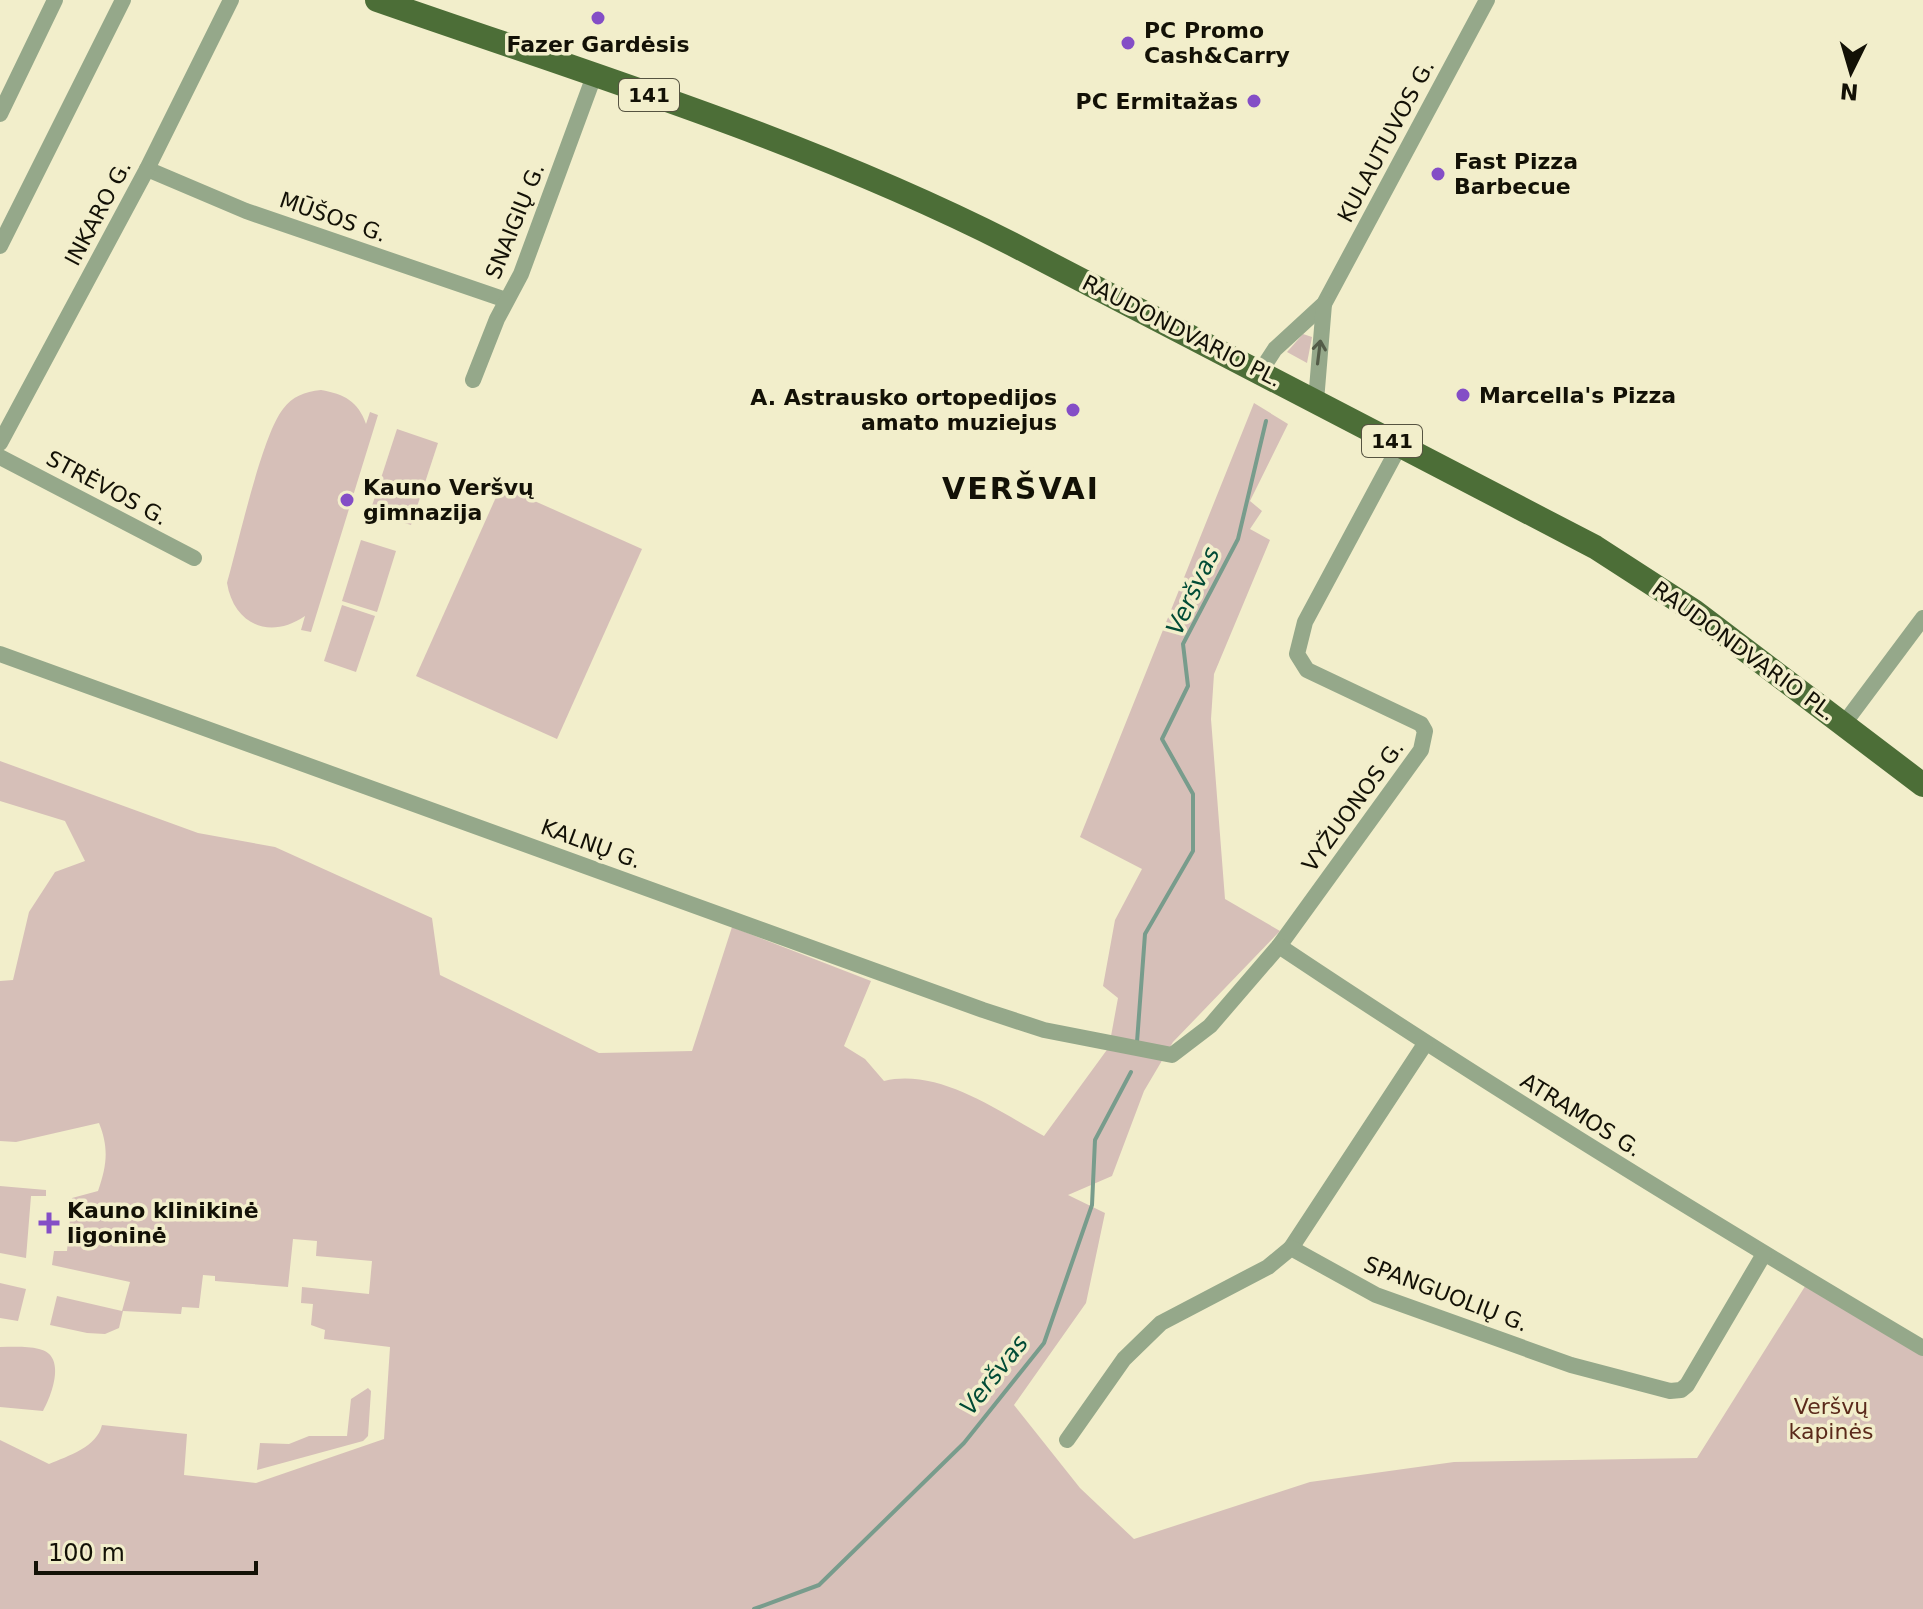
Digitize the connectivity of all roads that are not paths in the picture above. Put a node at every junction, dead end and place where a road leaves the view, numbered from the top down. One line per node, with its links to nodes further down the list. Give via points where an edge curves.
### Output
1 (55, 0): 7 (street)
2 (123, 0): 9 (street)
3 (231, 0): 8 (street, INKARO G.)
4 (377, 0): 6 (main road, RAUDONDVARIO PL. / 141)
5 (1487, 0): 11 (street, KULAUTUVOS G.)
6 (594, 76): 10 (street, SNAIGIŲ G., via 521,274); 12 (main road, RAUDONDVARIO PL. / 141, via 816,153 918,196)
7 (0, 114)
8 (147, 169): 10 (street, MŪŠOS G., via 246,211); 15 (street, INKARO G.)
9 (0, 246)
10 (506, 300): 13 (street, SNAIGIŲ G.)
11 (1324, 304): 12 (street, KULAUTUVOS G., via 1283,341); 14 (street, KULAUTUVOS G., one-way to 11)
12 (1260, 372): 14 (main road, RAUDONDVARIO PL. / 141)
13 (473, 380)
14 (1316, 401): 16 (main road, RAUDONDVARIO PL. / 141)
15 (0, 443)
16 (1400, 445): 21 (main road, RAUDONDVARIO PL. / 141, via 1595,547 1655,585); 23 (street, VYŽUONOS G., via 1305,622 1297,654 1307,670 1421,724 1425,741)
17 (0, 457): 18 (street, STRĖVOS G.)
18 (194, 558)
19 (1923, 618): 21 (street)
20 (0, 654): 23 (street, KALNŲ G., via 1044,1030 1172,1055 1210,1026)
21 (1843, 725): 22 (main road, RAUDONDVARIO PL. / 141)
22 (1923, 785)
23 (1279, 946): 24 (street, ATRAMOS G.)
24 (1425, 1044): 25 (street); 26 (street, ATRAMOS G.)
25 (1291, 1248): 26 (street, SPANGUOLIŲ G., via 1376,1295 1571,1365 1670,1391 1687,1385); 28 (street, via 1268,1267 1161,1323 1124,1359)
26 (1764, 1254): 27 (street, ATRAMOS G.)
27 (1923, 1348)
28 (1067, 1440)

